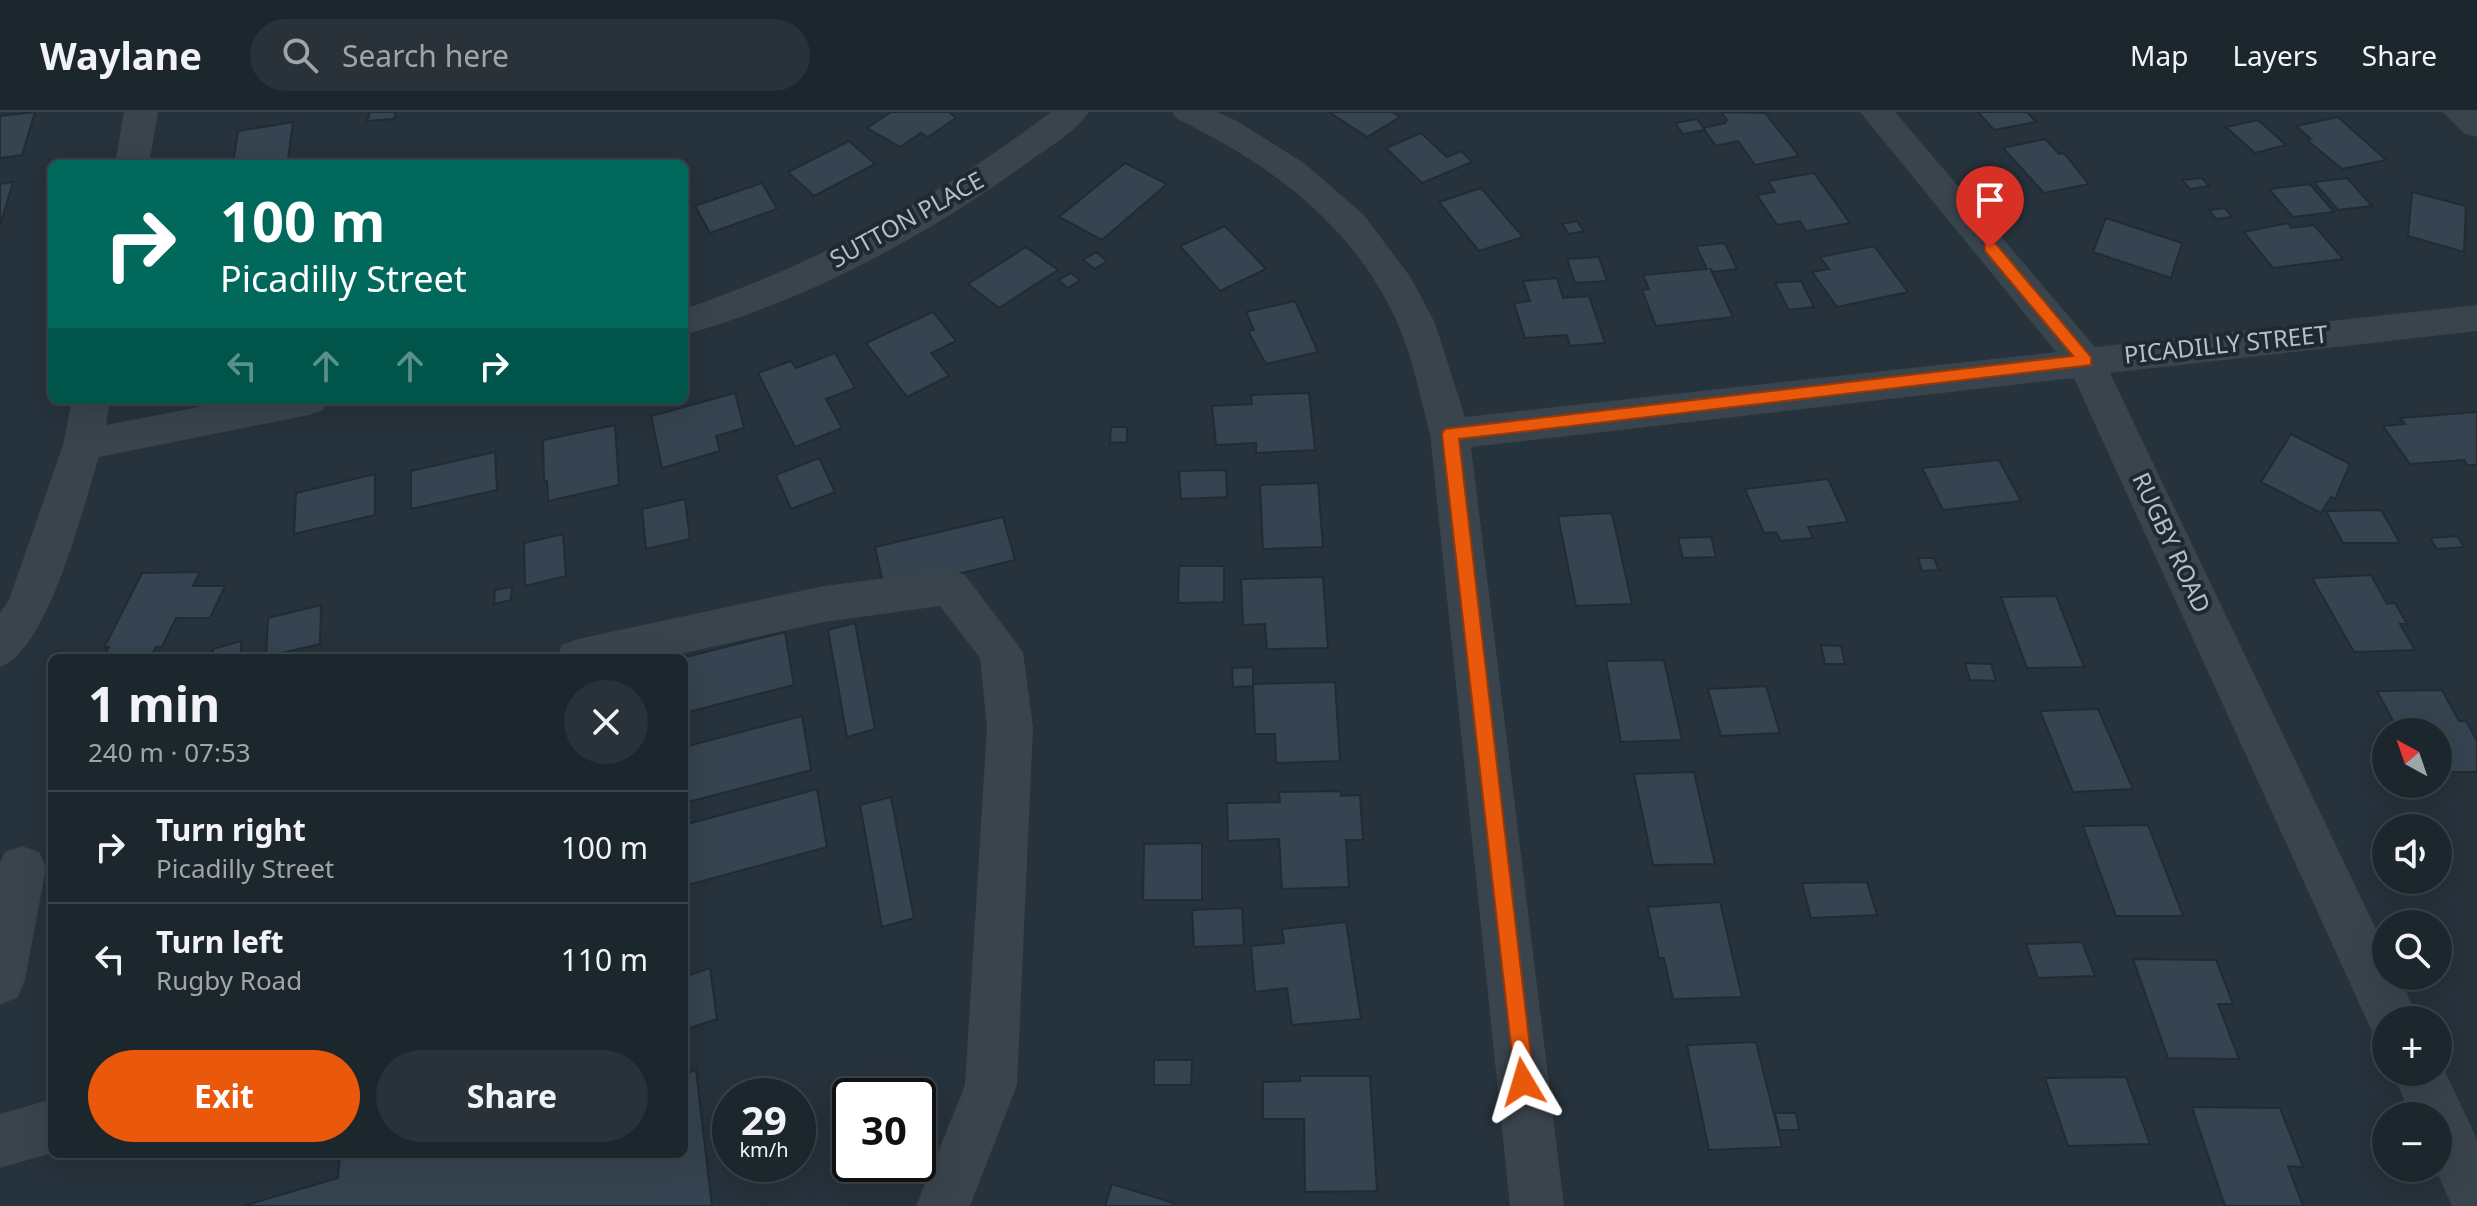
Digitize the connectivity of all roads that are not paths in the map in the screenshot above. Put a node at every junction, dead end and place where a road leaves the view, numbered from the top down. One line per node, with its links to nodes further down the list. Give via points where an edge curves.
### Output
1 (141, 112): 7 (street)
2 (1072, 112): 9 (street, SUTTON PLACE, via 1019,155 873,246)
3 (1189, 112): 13 (street, via 1270,154 1319,191 1365,237 1416,323)
4 (1877, 112): 10 (street, RUGBY ROAD)
5 (2460, 112): 6 (street)
6 (2477, 126)
7 (133, 160)
8 (2477, 318): 10 (street, PICADILLY STREET)
9 (688, 321)
10 (2085, 361): 13 (street, PICADILLY STREET); 19 (street, RUGBY ROAD)
11 (90, 404): 14 (street)
12 (289, 404): 14 (street)
13 (1450, 434): 25 (street)
14 (83, 445): 15 (street, via 28,607)
15 (0, 649)
16 (596, 654): 24 (street, via 824,604 950,587 1001,652 1010,727 991,1085)
17 (25, 861): 18 (street)
18 (0, 980)
19 (2386, 1006)
20 (2425, 1086): 23 (street)
21 (48, 1127): 22 (street)
22 (0, 1141)
23 (2477, 1199)
24 (943, 1206)
25 (1537, 1206)

